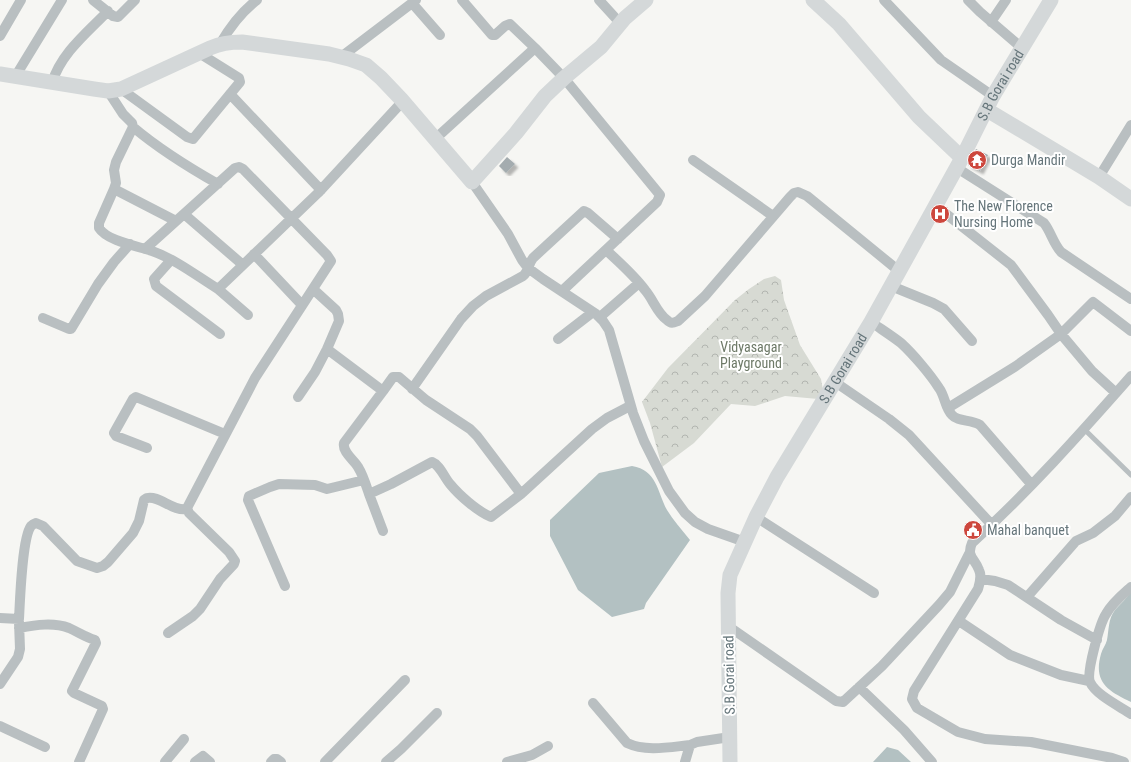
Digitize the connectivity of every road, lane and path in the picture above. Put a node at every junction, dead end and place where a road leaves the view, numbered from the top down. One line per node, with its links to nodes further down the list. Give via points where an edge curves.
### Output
1 (21, 0): 19 (street)
2 (62, 0): 26 (street)
3 (93, 0): 15 (street)
4 (135, 0): 15 (street, via 118,17)
5 (257, 0): 20 (street, via 235,22)
6 (462, 0): 21 (street, via 492,35 495,36 510,24)
7 (599, 0): 17 (street)
8 (646, 0): 17 (street)
9 (813, 0): 37 (street, via 839,24)
10 (884, 0): 32 (street, via 941,60)
11 (968, 0): 16 (street)
12 (1006, 0): 16 (street)
13 (1052, 0): 22 (street, S.B Gorai road)
14 (414, 1): 18 (street); 24 (street)
15 (108, 11): 28 (street, via 65,57)
16 (991, 22): 22 (street)
17 (620, 23): 27 (street, via 602,47)
18 (440, 35)
19 (0, 36)
20 (220, 44): 23 (street); 24 (street, via 242,42)
21 (535, 48): 27 (street); 35 (street)
22 (1022, 48): 32 (street, S.B Gorai road)
23 (199, 53): 29 (street); 30 (street, via 239,78 240,84)
24 (341, 57): 31 (street, via 366,65)
25 (0, 74): 26 (street)
26 (15, 77): 28 (street)
27 (564, 78): 39 (street, via 545,96); 49 (street, via 660,195 657,202)
28 (52, 83): 29 (street)
29 (115, 90): 30 (street, via 193,139); 34 (street, via 123,114 132,123)
30 (230, 94): 42 (street)
31 (403, 101): 35 (street); 42 (street)
32 (990, 103): 37 (street, S.B Gorai road); 38 (street)
33 (1131, 125): 38 (street)
34 (132, 127): 40 (street, via 183,164); 41 (street, via 116,162)
35 (435, 139): 39 (street)
36 (694, 160): 46 (street)
37 (959, 163): 44 (street, S.B Gorai road); 63 (street, via 1044,223 1061,252)
38 (1099, 177): 43 (street)
39 (472, 182): 56 (street)
40 (218, 184): 45 (street); 47 (street, via 235,168 241,167)
41 (114, 190): 48 (street); 50 (street, via 99,228 105,235)
42 (321, 190): 47 (street)
43 (1131, 198)
44 (936, 206): 57 (street, S.B Gorai road); 71 (street, via 1011,265)
45 (184, 214): 48 (street); 55 (street)
46 (773, 216): 57 (street, via 794,193 803,193); 58 (street, via 709,291 678,321 673,323 663,317)
47 (291, 219): 53 (street); 61 (street, via 331,261)
48 (176, 221): 51 (street)
49 (618, 239): 52 (street); 56 (street, via 584,211 533,258)
50 (130, 244): 51 (street); 67 (street, via 98,284 71,329)
51 (145, 248): 54 (street)
52 (606, 250): 58 (street); 62 (street)
53 (254, 254): 55 (street); 64 (street)
54 (171, 260): 60 (street); 70 (street, via 154,279 156,286)
55 (243, 265): 60 (street)
56 (528, 268): 62 (street); 77 (street, via 523,276 473,306)
57 (900, 271): 59 (street, S.B Gorai road)
58 (639, 283): 66 (street)
59 (891, 286): 68 (street, S.B Gorai road); 73 (street, via 944,309)
60 (218, 289): 65 (street)
61 (313, 289): 64 (street); 74 (street, via 338,314 339,320)
62 (562, 292): 66 (street)
63 (1131, 299)
64 (302, 305): 84 (street, via 255,378)
65 (248, 315)
66 (596, 315): 72 (street); 81 (street, via 609,330 613,340)
67 (43, 318)
68 (871, 322): 76 (street, S.B Gorai road); 82 (street, via 908,350 939,387)
69 (1131, 331): 71 (street, via 1093,302)
70 (220, 334)
71 (1061, 334): 79 (street, via 1092,371); 82 (street, via 1016,366)
72 (558, 339)
73 (972, 341)
74 (327, 349): 78 (street); 80 (street, via 316,372)
75 (1131, 376): 79 (street)
76 (835, 382): 93 (street, S.B Gorai road); 94 (street, via 909,435)
77 (412, 389): 78 (street, via 396,376); 90 (street, via 478,436)
78 (383, 391): 87 (street, via 343,446 359,468)
79 (1116, 393): 83 (street)
80 (298, 397)
81 (630, 406): 90 (street, via 592,429); 96 (street, via 665,484 685,513 708,529)
82 (948, 408): 88 (street, via 952,416 958,420 974,421 980,425)
83 (1084, 429): 86 (lane); 88 (street)
84 (225, 434): 85 (street, via 136,397 114,433); 92 (street)
85 (147, 448)
86 (1131, 475)
87 (364, 480): 89 (street); 99 (street, via 327,489 315,485 279,484 249,496 248,500)
88 (1031, 484): 94 (street)
89 (369, 494): 90 (street, via 432,462 460,495 491,517); 95 (street)
90 (521, 494)
91 (1131, 496): 102 (street, via 1114,516 1093,533 1076,541)
92 (187, 509): 105 (street, via 179,509 146,498 133,533 108,562 97,568 77,561 43,526 33,524 25,546); 107 (street, via 230,552 235,561 200,609)
93 (756, 516): 96 (street, S.B Gorai road); 101 (street)
94 (992, 524): 97 (street, via 972,542)
95 (383, 531)
96 (744, 542): 106 (street, S.B Gorai road, via 730,575)
97 (969, 554): 98 (street, via 979,569); 112 (street, via 950,592 882,666)
98 (981, 579): 102 (street, via 1008,584); 104 (street, via 978,589)
99 (285, 586)
100 (1131, 587): 108 (street, via 1105,614)
101 (874, 593)
102 (1027, 597): 108 (street)
103 (0, 618): 105 (street)
104 (958, 621): 110 (street, via 1010,655 1060,675); 134 (street, via 914,690 912,699 917,708 958,732 985,739 1031,742)
105 (19, 624): 111 (street, via 18,657); 122 (street, via 57,625 95,640 96,643 72,691 102,706 103,709)
106 (728, 626): 112 (street, via 836,701 844,702); 117 (street, S.B Gorai road)
107 (168, 633)
108 (1097, 640): 110 (street, via 1089,671)
109 (405, 680): 128 (street)
110 (1090, 681): 115 (street, via 1097,692)
111 (0, 684)
112 (859, 687): 133 (street, via 904,730)
113 (594, 703): 119 (street, via 627,743 633,746 642,748)
114 (437, 713): 129 (street)
115 (1131, 714)
116 (0, 726): 121 (street)
117 (730, 738): 119 (street); 132 (street, S.B Gorai road)
118 (184, 739): 123 (street)
119 (690, 745): 131 (street)
120 (548, 746): 130 (street)
121 (45, 747)
122 (80, 762)
123 (165, 762)
124 (196, 762): 125 (street, via 203,756)
125 (210, 762)
126 (271, 762): 127 (street, via 274,759)
127 (281, 762)
128 (326, 762)
129 (386, 762)
130 (506, 762)
131 (685, 762)
132 (730, 762)
133 (932, 762)
134 (1124, 762)

